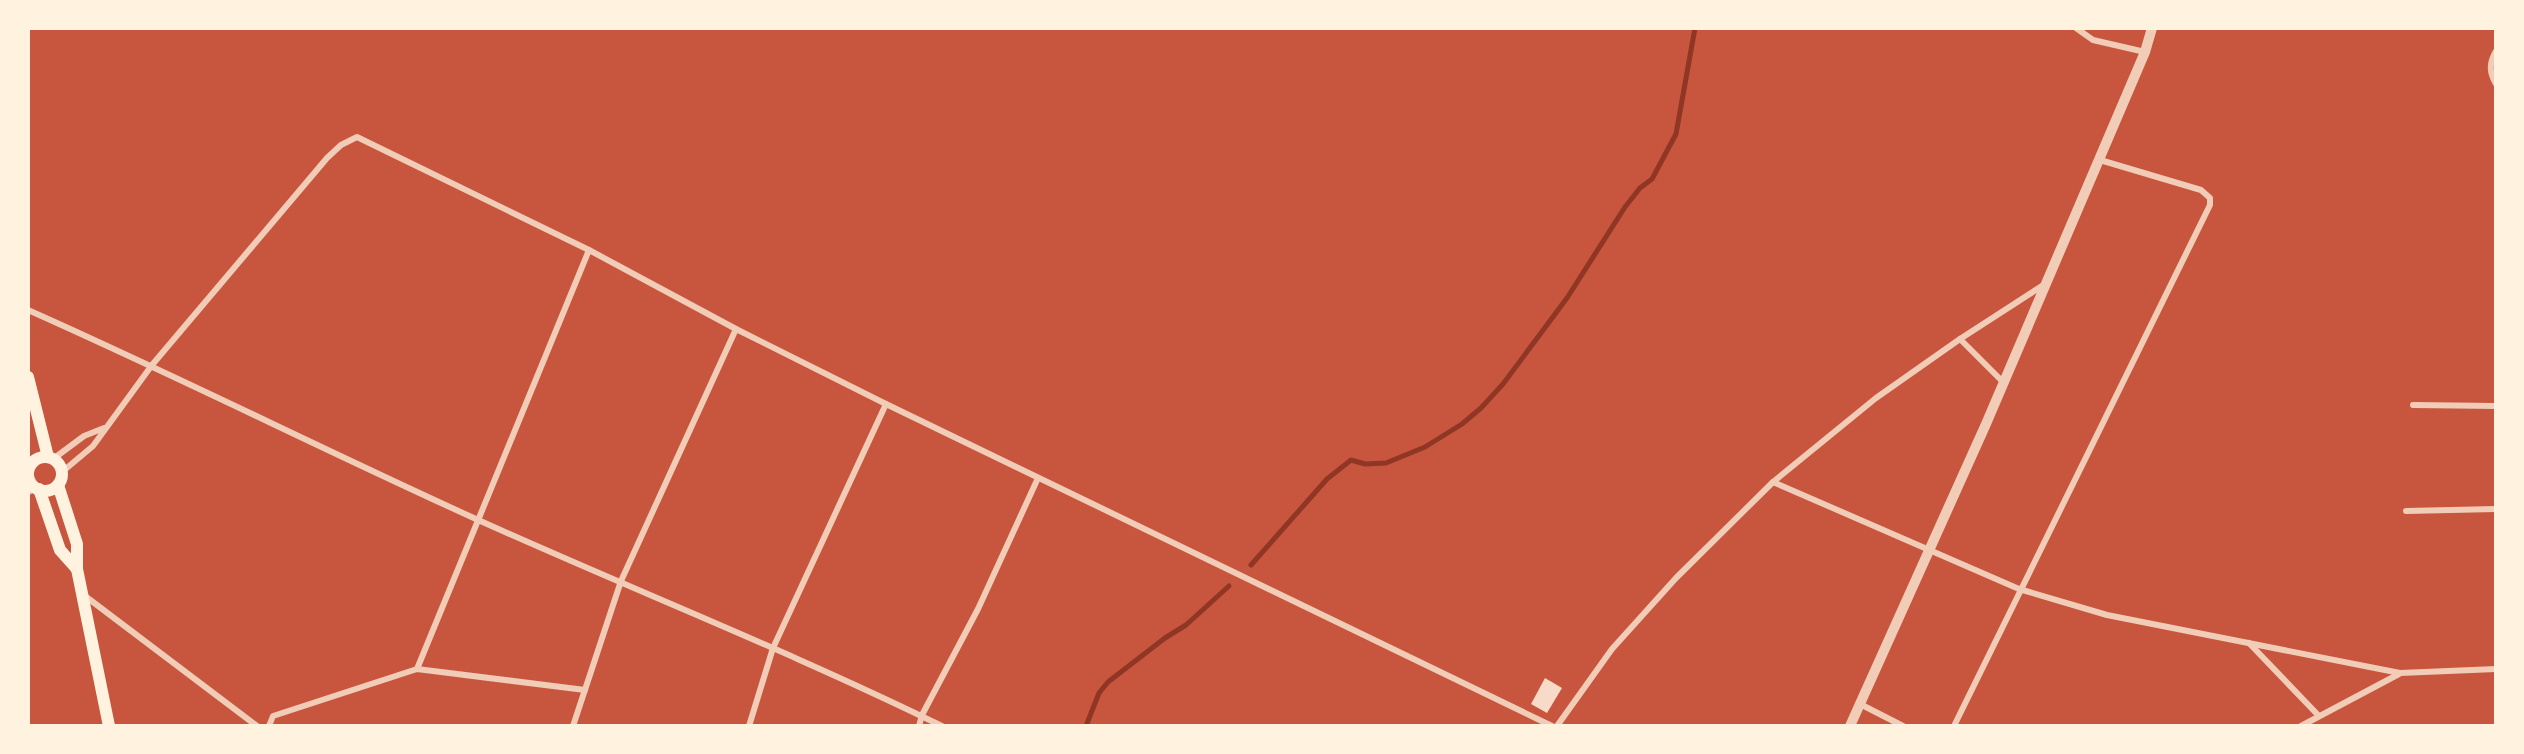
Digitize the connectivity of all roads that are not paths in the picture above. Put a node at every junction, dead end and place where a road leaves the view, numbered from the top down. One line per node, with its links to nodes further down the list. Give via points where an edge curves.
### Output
1 (2076, 28): 4 (street, via 2094,40)
2 (2152, 28): 4 (street)
3 (2496, 51): 5 (street, via 2490,71)
4 (2145, 52): 6 (street)
5 (2496, 84)
6 (2100, 160): 8 (street); 32 (street, via 2201,190 2210,198 2210,205)
7 (590, 250): 10 (street); 12 (street, via 357,137 327,158); 28 (street)
8 (2048, 282): 11 (street); 14 (street)
9 (28, 310): 12 (street)
10 (736, 329): 15 (street); 31 (street)
11 (1960, 339): 14 (street); 23 (street, via 1876,398)
12 (152, 365): 18 (street); 28 (street)
13 (28, 377): 19 (main road)
14 (2003, 382): 29 (street)
15 (886, 404): 22 (street); 35 (street)
16 (2413, 405): 17 (street)
17 (2496, 406)
18 (105, 428): 19 (street, via 84,435); 21 (street, via 93,446)
19 (51, 458): 20 (main road, via 39,458); 21 (main road, via 58,462)
20 (29, 465): 25 (main road)
21 (62, 472): 24 (main road)
22 (1038, 478): 42 (street, via 978,609); 50 (street)
23 (1773, 482): 29 (street); 51 (street, via 1676,578 1612,649)
24 (58, 485): 25 (main road, via 49,490); 30 (main road, via 77,544)
25 (34, 488): 30 (main road, via 60,550)
26 (2496, 509): 27 (street)
27 (2406, 511)
28 (477, 519): 31 (street); 36 (street)
29 (1929, 548): 32 (street); 40 (street)
30 (76, 570): 33 (main road)
31 (621, 581): 35 (street); 39 (street)
32 (2019, 589): 34 (street, via 2107,615); 54 (street)
33 (83, 595): 43 (main road); 44 (street)
34 (2249, 643): 38 (street); 41 (street)
35 (773, 648): 42 (street); 47 (street)
36 (417, 669): 39 (street); 45 (street, via 273,716)
37 (2496, 669): 38 (street)
38 (2400, 673): 41 (street)
39 (585, 690): 46 (street)
40 (1860, 704): 52 (street); 53 (street)
41 (2318, 715): 55 (street)
42 (922, 716): 48 (street); 49 (street)
43 (109, 726)
44 (257, 726)
45 (269, 726)
46 (573, 726)
47 (749, 726)
48 (919, 726)
49 (942, 726)
50 (1552, 726)
51 (1557, 726)
52 (1850, 726)
53 (1903, 726)
54 (1954, 726)
55 (2301, 726)

